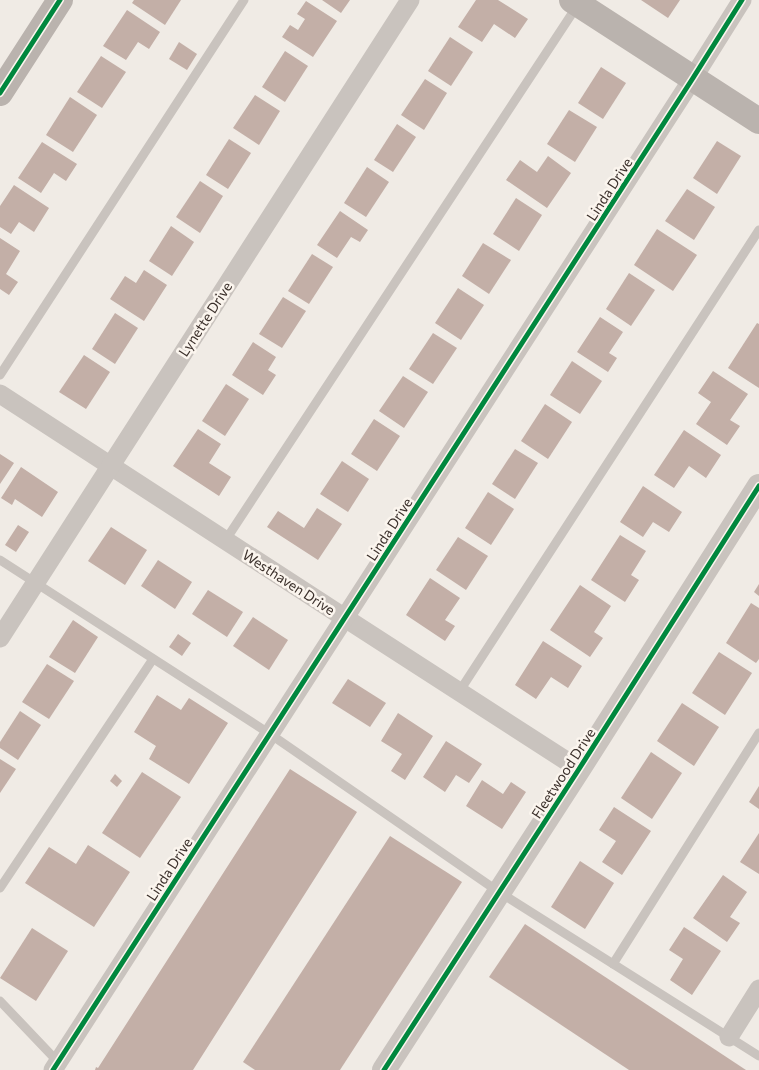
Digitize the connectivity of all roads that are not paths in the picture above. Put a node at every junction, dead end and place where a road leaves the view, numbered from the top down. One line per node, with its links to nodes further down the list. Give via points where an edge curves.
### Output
1 (60, 0): 7 (main road)
2 (244, 0): 10 (lane)
3 (410, 0): 12 (street, Lynette Drive)
4 (742, 0): 6 (street, Linda Drive)
5 (577, 1): 6 (main road); 14 (lane)
6 (693, 78): 8 (main road); 17 (street, Linda Drive)
7 (0, 93)
8 (759, 121)
9 (759, 230): 20 (lane)
10 (0, 375)
11 (0, 394): 12 (street, Westhaven Drive)
12 (111, 465): 14 (street, Westhaven Drive); 16 (street, Lynette Drive)
13 (759, 486): 23 (street, Fleetwood Drive)
14 (225, 541): 17 (street, Westhaven Drive)
15 (0, 560): 16 (lane)
16 (35, 583): 18 (street, Lynette Drive); 19 (lane)
17 (345, 618): 20 (street, Westhaven Drive); 22 (street, Linda Drive)
18 (0, 638)
19 (153, 659): 22 (lane); 24 (lane)
20 (459, 692): 23 (street, Westhaven Drive)
21 (759, 733): 26 (lane)
22 (270, 734): 25 (lane); 31 (street, Linda Drive)
23 (579, 769): 25 (street, Fleetwood Drive)
24 (0, 888)
25 (499, 892): 26 (lane); 32 (street, Fleetwood Drive)
26 (612, 964): 29 (lane)
27 (759, 989): 29 (street)
28 (0, 1001): 31 (lane)
29 (729, 1036): 30 (lane)
30 (759, 1056)
31 (56, 1066)
32 (384, 1070)

